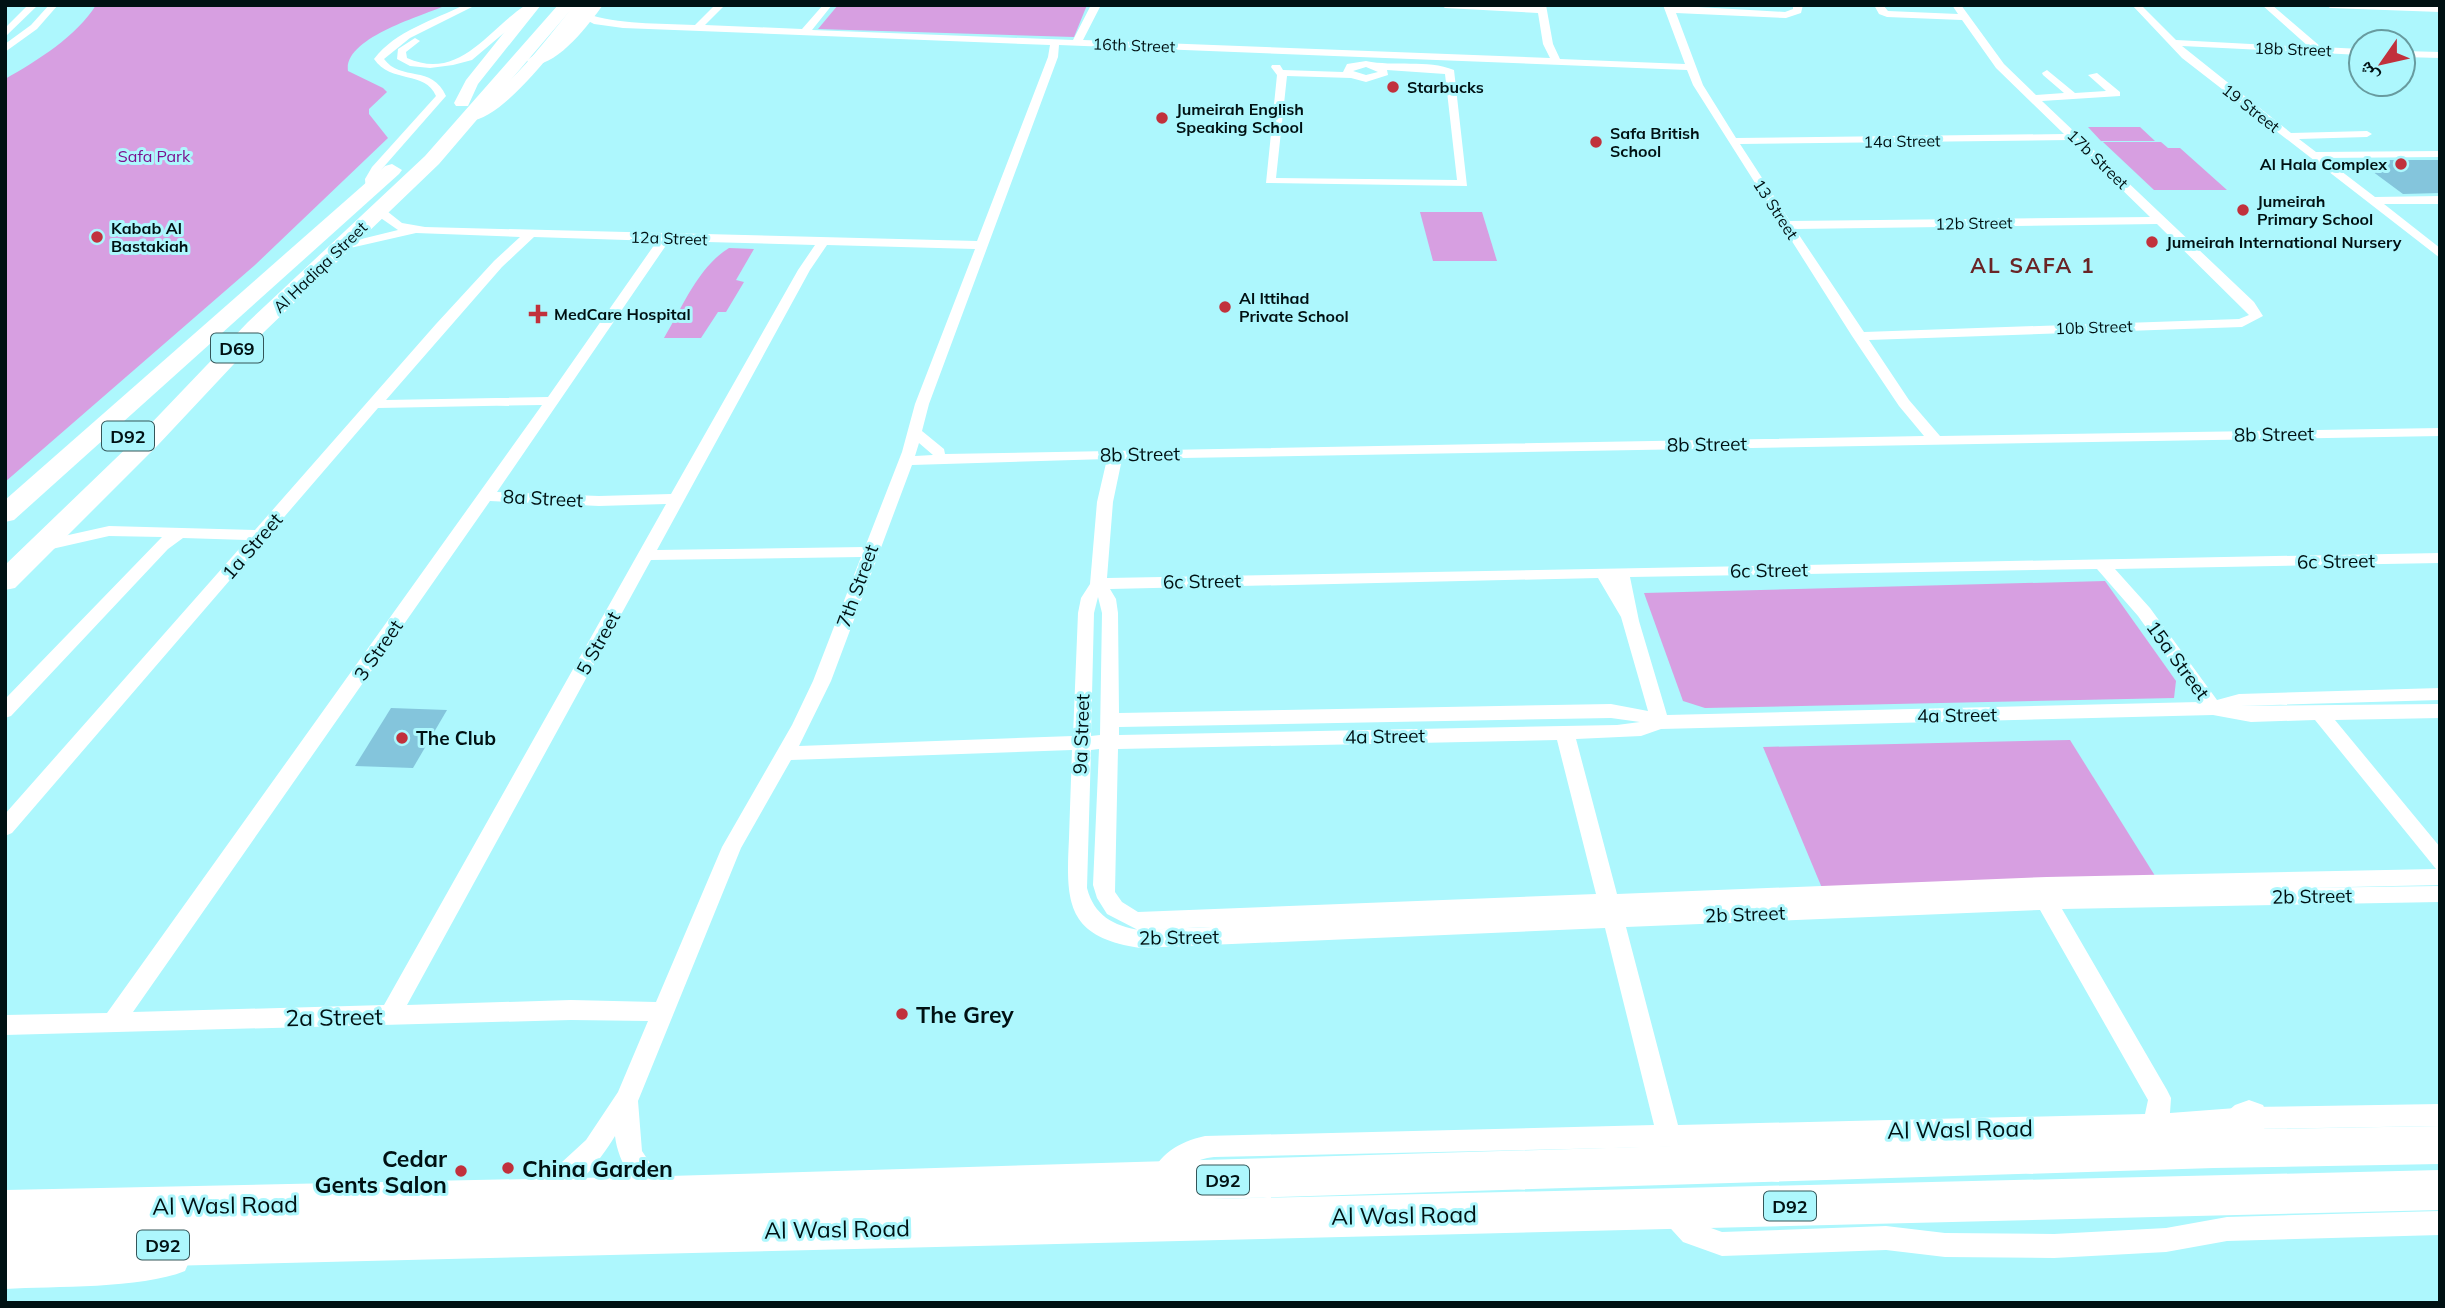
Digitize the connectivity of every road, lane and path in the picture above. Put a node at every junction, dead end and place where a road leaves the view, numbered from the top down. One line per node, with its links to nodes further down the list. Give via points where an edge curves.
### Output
1 (54, 5): 34 (street)
2 (472, 5): 59 (street, via 396,43 379,59 386,69 429,80 441,96 376,169 371,179)
3 (486, 5): 4 (street, via 406,46 402,59 427,65 472,56)
4 (534, 5): 49 (main road, via 471,83)
5 (551, 5): 49 (main road, Al Hadiqa Street / D69)
6 (567, 5): 49 (main road, Al Hadiqa Street / D69)
7 (721, 5): 27 (street)
8 (828, 5): 25 (street)
9 (1096, 5): 32 (street)
10 (1445, 5): 18 (street)
11 (1798, 5): 21 (street, via 1798,11 1786,15)
12 (1878, 5): 23 (street, via 1887,14)
13 (1956, 5): 23 (street, 17b Street)
14 (2136, 5): 33 (street, 19 Street)
15 (2266, 5): 16 (street); 36 (street)
16 (2280, 5)
17 (2330, 5): 22 (street)
18 (1541, 7): 41 (street)
19 (32, 8): 29 (street); 34 (street, via 40,9)
20 (586, 9): 26 (street, 16th Street, via 597,22); 30 (highway); 40 (main road)
21 (1669, 9): 43 (street, 13 Street)
22 (2440, 9)
23 (1964, 16): 48 (street, 17b Street, via 1995,60)
24 (803, 20): 25 (street)
25 (815, 20): 28 (street)
26 (623, 25): 27 (street, 16th Street); 30 (street, 16th Street)
27 (697, 28): 28 (street, 16th Street)
28 (805, 32): 31 (street, 16th Street)
29 (5, 34)
30 (566, 36): 40 (highway)
31 (1060, 42): 32 (street, 16th Street); 68 (street, 7th Street)
32 (1077, 42): 35 (street, 16th Street)
33 (2174, 45): 36 (street, 18b Street); 52 (street, 19 Street)
34 (6, 49)
35 (1278, 50): 42 (street, 16th Street); 44 (street)
36 (2315, 50): 37 (street, 18b Street)
37 (2347, 51)
38 (2417, 54): 39 (street)
39 (2440, 55)
40 (536, 60): 49 (main road, via 489,108)
41 (1551, 61): 42 (street, 16th Street); 43 (street, 16th Street)
42 (1366, 65): 44 (street); 44 (street, via 1450,72 1463,184 1269,179)
43 (1689, 65): 54 (street, 13 Street)
44 (1279, 69)
45 (2047, 73): 47 (street)
46 (2093, 75): 47 (street, via 2116,94)
47 (2074, 97): 48 (street)
48 (2034, 98): 53 (street, 17b Street)
49 (467, 110): 59 (main road, Al Hadiqa Street / D69)
50 (2352, 124): 51 (street)
51 (2367, 134): 52 (street); 55 (street)
52 (2287, 136): 57 (street, 19 Street)
53 (2077, 139): 54 (street, 14a Street); 61 (street, 17b Street)
54 (1733, 144): 62 (street, 13 Street)
55 (2381, 145)
56 (2440, 154): 57 (street)
57 (2312, 155): 60 (street, 19 Street)
58 (2440, 200): 60 (street)
59 (375, 201): 63 (street, 12a Street, via 398,226); 67 (main road, Al Hadiqa Street / D69); 82 (main road, Al Hadiqa Street / D69)
60 (2371, 201): 69 (street, 19 Street)
61 (2161, 220): 62 (street, 12b Street); 70 (street, 17b Street)
62 (1786, 225): 72 (street, 13 Street)
63 (425, 231): 64 (street, 12a Street); 67 (street, 12a Street, via 391,234)
64 (524, 233): 65 (street, 12a Street); 73 (street, 1a Street)
65 (671, 238): 66 (street, 12a Street); 74 (street, 3 Street)
66 (817, 242): 68 (street, 12a Street); 84 (street, 5 Street)
67 (341, 248): 71 (main road, Al Hadiqa Street / D69)
68 (979, 248): 75 (street, 7th Street)
69 (2440, 254)
70 (2249, 305): 72 (street, 10b Street, via 2256,316 2242,323)
71 (257, 327): 85 (main road, Al Hadiqa Street / D69); 93 (main road, D92, via 225,343)
72 (1857, 332): 77 (street, 13 Street)
73 (377, 400): 74 (street); 90 (street, 1a Street)
74 (549, 405): 83 (street, 3 Street)
75 (914, 432): 79 (street); 80 (street, 7th Street)
76 (2440, 432): 77 (street, 8b Street)
77 (1928, 440): 78 (street, 8b Street)
78 (1108, 455): 79 (street, 8b Street); 100 (street, 9a Street)
79 (937, 456): 80 (street, 8b Street); 81 (street, 8b Street)
80 (907, 457): 81 (street, 7th Street)
81 (897, 481): 94 (street, 7th Street)
82 (35, 488): 86 (main road); 87 (main road, Al Hadiqa Street / D69, via 29,502)
83 (486, 496): 84 (street, 8a Street); 125 (street, 3 Street)
84 (675, 503): 92 (street, 5 Street)
85 (76, 512): 88 (street, via 89,524); 91 (main road, Al Hadiqa Street / D69)
86 (5, 513)
87 (5, 527)
88 (109, 531): 89 (street); 91 (street)
89 (185, 535): 90 (street); 104 (street, via 162,545)
90 (257, 540): 115 (street, 1a Street)
91 (40, 548): 99 (main road, Al Hadiqa Street / D69)
92 (650, 550): 94 (street); 124 (street, 5 Street)
93 (5, 553)
94 (867, 558): 114 (street, 7th Street, via 822,681)
95 (2440, 558): 96 (street, 6c Street)
96 (2110, 565): 97 (street, 6c Street); 103 (street, 15a Street)
97 (1621, 572): 98 (street, 6c Street); 101 (street)
98 (1603, 573): 100 (street, 6c Street); 101 (street)
99 (5, 581)
100 (1098, 584): 108 (street, 9a Street, via 1110,606); 113 (street, 9a Street, via 1086,605)
101 (1630, 621): 109 (street)
102 (2440, 694): 103 (street, 4a Street, via 2239,699)
103 (2213, 708): 106 (street, 4a Street, via 2242,715); 109 (street, 4a Street)
104 (5, 711)
105 (2440, 711): 106 (street, 4a Street)
106 (2320, 714): 116 (street)
107 (1200, 718): 108 (street, 4a Street); 109 (street, 4a Street, via 1611,711); 111 (street)
108 (1110, 720): 112 (street, 9a Street)
109 (1660, 722): 110 (street, 4a Street, via 1629,731)
110 (1565, 733): 111 (street, 4a Street); 122 (street)
111 (1199, 739): 112 (street, 4a Street)
112 (1109, 743): 113 (street, 4a Street); 118 (street, 9a Street)
113 (1080, 744): 114 (street, 4a Street); 119 (street, 9a Street)
114 (786, 753): 123 (street, 7th Street, via 732,847)
115 (5, 828)
116 (2440, 862)
117 (2440, 877): 122 (street, 2b Street, via 2047,884)
118 (1103, 885): 122 (street, 2b Street, via 1113,908 1129,918 1149,921)
119 (1077, 888): 122 (street, 2b Street, via 1083,907 1096,924 1116,935 1140,939)
120 (2440, 894): 121 (street, 2b Street)
121 (2046, 901): 122 (street, 2b Street); 129 (street, via 2159,1098 2160,1109)
122 (1611, 911): 130 (street)
123 (662, 1012): 124 (street, 2a Street); 127 (street, 7th Street)
124 (390, 1016): 125 (street, 2a Street)
125 (113, 1022): 126 (street, 2a Street)
126 (5, 1025)
127 (627, 1099): 134 (street, 7th Street, via 625,1129 631,1157); 135 (street, 7th Street, via 581,1163)
128 (2249, 1118): 129 (street, Al Wasl Road); 131 (main road); 132 (street, Al Wasl Road)
129 (2151, 1125): 130 (street, Al Wasl Road)
130 (1669, 1136): 133 (street, Al Wasl Road, via 1196,1147 1173,1160)
131 (2214, 1149): 132 (main road, Al Wasl Road / D92); 133 (main road, Al Wasl Road / D92)
132 (2434, 1169): 137 (main road, Al Wasl Road / D92, via 1668,1209)
133 (1159, 1181): 134 (main road, Al Wasl Road / D92)
134 (669, 1196): 135 (main road, Al Wasl Road / D92)
135 (537, 1199): 136 (main road, Al Wasl Road / D92)
136 (5, 1210)
137 (242, 1243): 138 (main road, Al Wasl Road / D92); 139 (street, via 140,1269)
138 (5, 1249)
139 (5, 1276)

